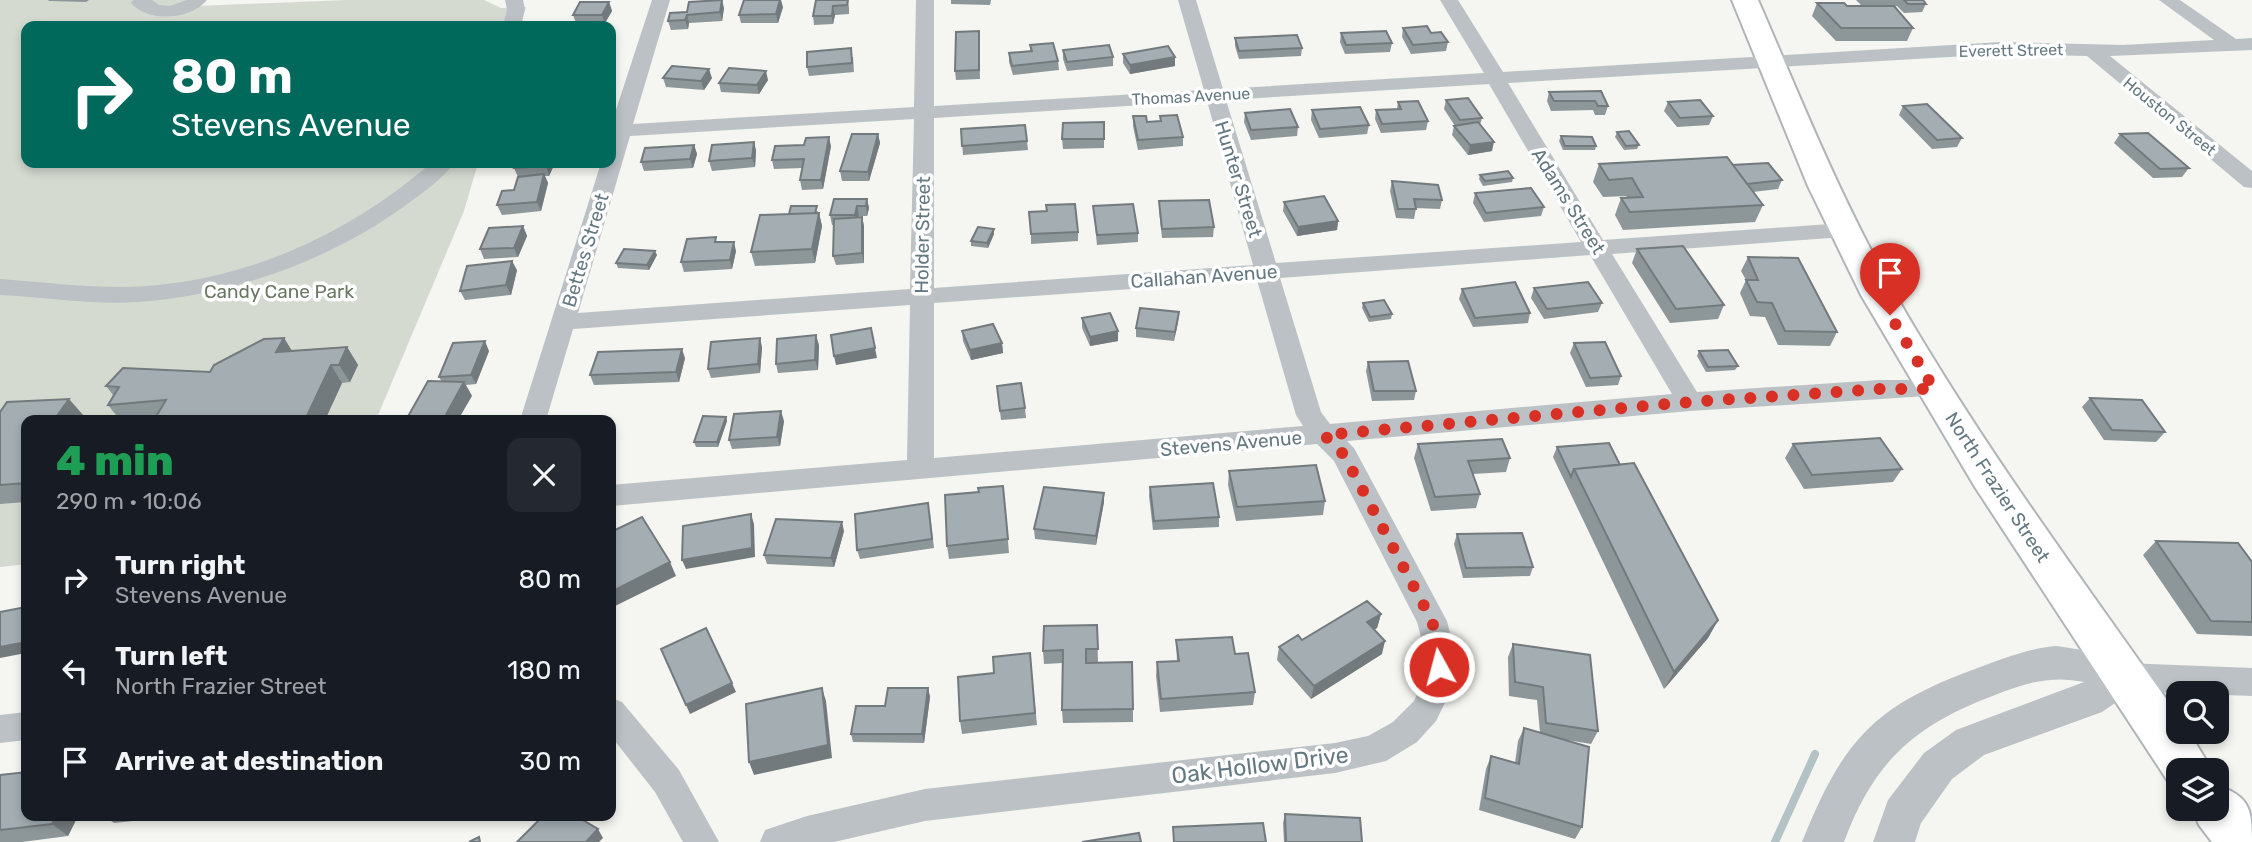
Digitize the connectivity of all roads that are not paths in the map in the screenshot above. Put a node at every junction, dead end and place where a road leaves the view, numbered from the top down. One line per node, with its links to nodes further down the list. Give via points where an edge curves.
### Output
1 (143, 0): 2 (street, via 139,3 147,8 168,12 190,7)
2 (198, 0)
3 (514, 0): 10 (street)
4 (661, 0): 18 (street, Bettes Street)
5 (925, 0): 17 (street, Holder Street)
6 (1186, 0): 16 (street, Hunter Street)
7 (1449, 0): 15 (street, Adams Street)
8 (1745, 0): 14 (main road, North Frazier Street)
9 (2168, 0): 12 (street)
10 (513, 21)
11 (2252, 44): 12 (street, Everett Street)
12 (2232, 45): 13 (street, Everett Street)
13 (2090, 49): 14 (street, Everett Street, via 2001,48); 21 (street, Houston Street)
14 (1771, 62): 15 (street, Thomas Avenue); 22 (main road, North Frazier Street)
15 (1497, 78): 16 (street, Thomas Avenue); 23 (street, Adams Street)
16 (1213, 95): 17 (street, Thomas Avenue); 24 (street, Hunter Street)
17 (923, 112): 18 (street, Thomas Avenue); 26 (street, Holder Street)
18 (616, 130)
19 (438, 168): 25 (street, via 421,185 351,232 298,257 237,277 138,294)
20 (606, 168): 27 (street, Bettes Street)
21 (2252, 182)
22 (1844, 230): 23 (street, Callahan Avenue); 28 (main road, North Frazier Street)
23 (1598, 248): 24 (street, Callahan Avenue); 29 (street, Adams Street)
24 (1266, 271): 26 (street, Callahan Avenue); 31 (street, Hunter Street, via 1309,415)
25 (0, 286)
26 (921, 297): 27 (street, Callahan Avenue); 32 (street, Holder Street)
27 (563, 322): 30 (street, Bettes Street)
28 (1934, 389): 29 (street, Stevens Avenue); 34 (main road, North Frazier Street)
29 (1690, 402): 31 (street, Stevens Avenue)
30 (535, 415)
31 (1324, 435): 32 (street, Stevens Avenue); 42 (street, Oak Hollow Drive, via 1344,455 1432,621 1440,652 1439,682 1425,711 1405,732 1374,750 1335,758 925,805)
32 (920, 470): 33 (street, Stevens Avenue)
33 (616, 496)
34 (2124, 677): 35 (street); 39 (main road, North Frazier Street); 43 (street, via 2056,662 1950,693 1906,718 1867,752 1836,803); 44 (street, via 2088,700 1970,743 1938,765 1903,814)
35 (2252, 682)
36 (616, 718): 41 (street, via 667,781)
37 (21, 727): 38 (street)
38 (0, 729)
39 (2180, 758)
40 (2227, 821): 45 (main road)
41 (702, 842)
42 (777, 842)
43 (1823, 842)
44 (1894, 842)
45 (2243, 842)

